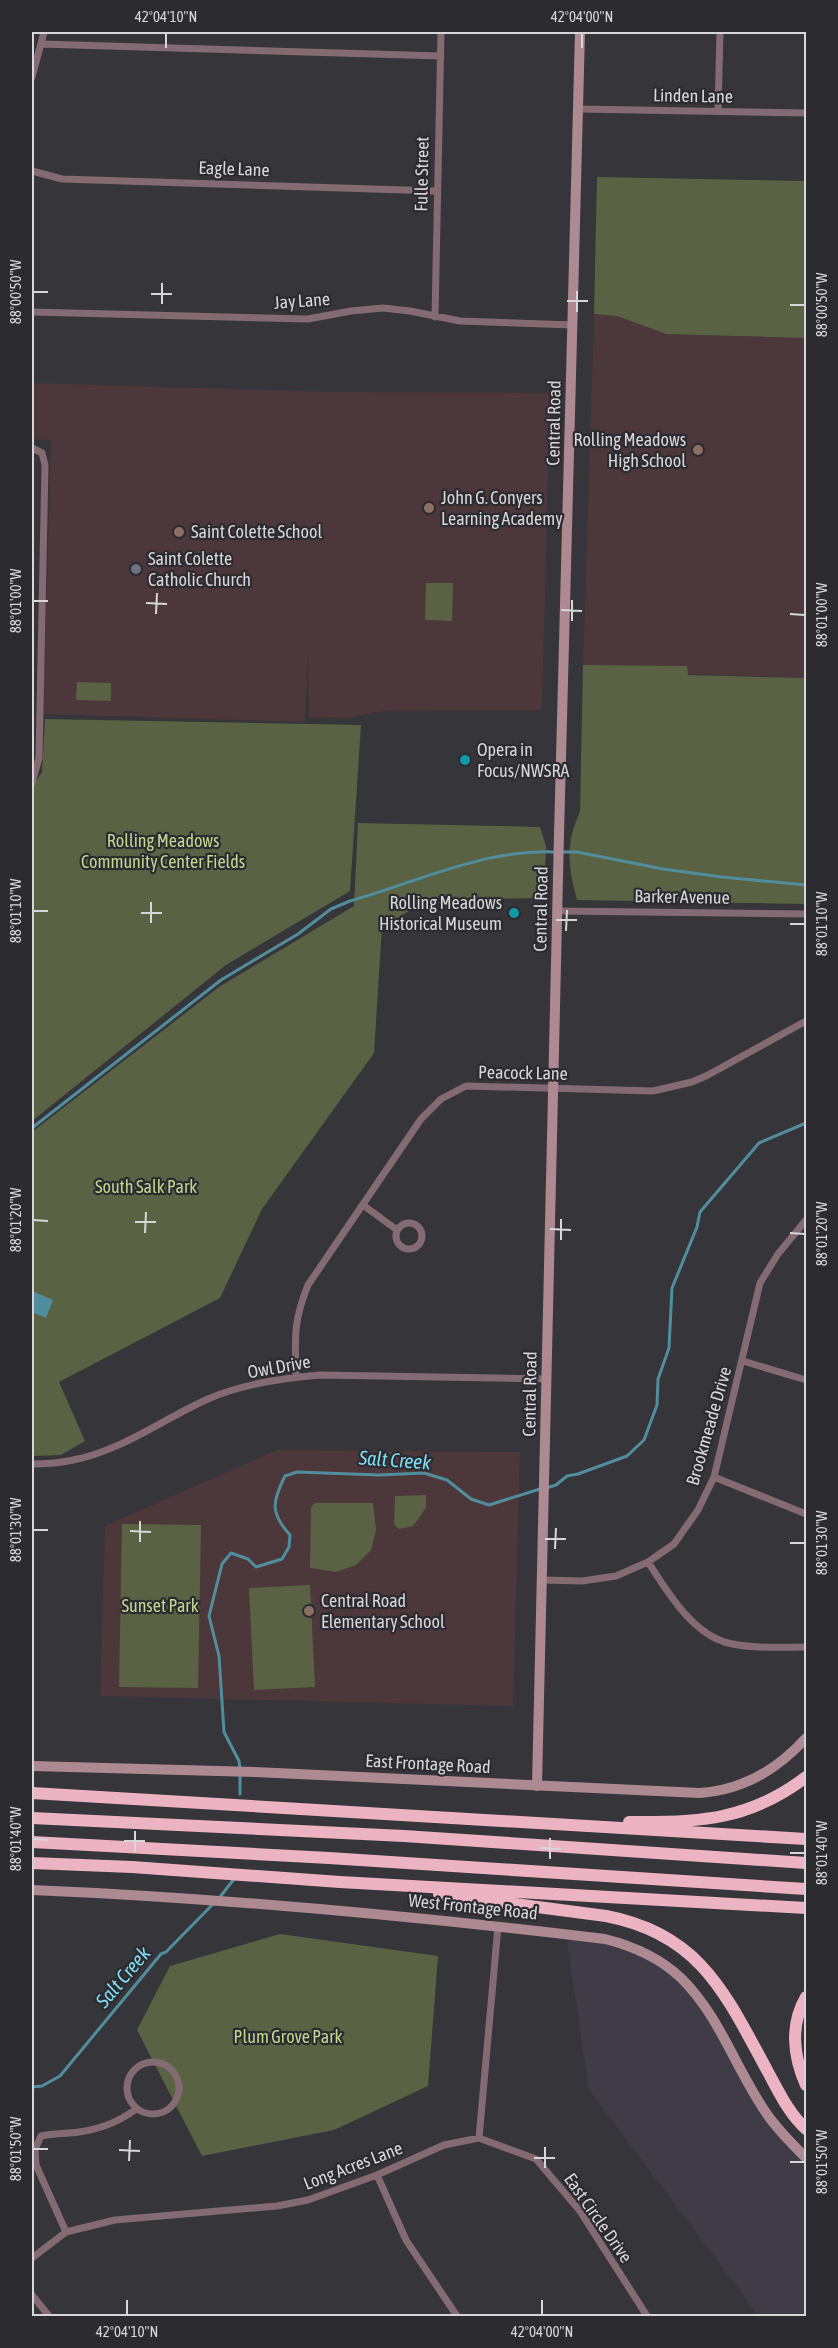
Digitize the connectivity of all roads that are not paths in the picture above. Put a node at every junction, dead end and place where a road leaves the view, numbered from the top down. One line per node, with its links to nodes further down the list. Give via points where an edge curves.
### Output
1 (44, 32): 5 (street)
2 (441, 32): 6 (street, Fulle Street)
3 (580, 32): 8 (street, Central Road)
4 (720, 32): 9 (street)
5 (41, 44): 6 (street); 7 (street)
6 (441, 56): 12 (street, Fulle Street)
7 (32, 76)
8 (579, 109): 9 (street, Linden Lane); 15 (street, Central Road)
9 (718, 111): 10 (street, Linden Lane)
10 (807, 113)
11 (32, 171): 12 (street, Eagle Lane, via 62,179)
12 (436, 191): 14 (street, Fulle Street)
13 (32, 312): 14 (street, Jay Lane, via 308,319 383,309)
14 (435, 317): 15 (street, Jay Lane)
15 (573, 325): 18 (street, Central Road)
16 (32, 448): 17 (street, via 42,453 45,465 39,758)
17 (32, 783)
18 (558, 911): 19 (street, Barker Avenue); 21 (street, Central Road)
19 (807, 914)
20 (807, 1021): 21 (street, Peacock Lane, via 693,1082 653,1091)
21 (553, 1088): 22 (street, Peacock Lane, via 466,1086 450,1093 422,1119); 27 (street, Central Road)
22 (363, 1205): 24 (street); 26 (street, Peacock Lane, via 302,1299 294,1332)
23 (807, 1221): 25 (street, Brookmeade Drive, via 778,1254 760,1283)
24 (397, 1230): 24 (street, via 395,1239 401,1248 411,1250 421,1242 422,1231 416,1225 403,1224)
25 (743, 1361): 28 (street); 30 (street, Brookmeade Drive)
26 (296, 1377): 27 (street, Owl Drive); 29 (street, Owl Drive, via 210,1398 96,1454)
27 (547, 1379): 33 (street, Central Road)
28 (807, 1380)
29 (32, 1464)
30 (714, 1477): 31 (street); 32 (street, Brookmeade Drive, via 698,1510 674,1544)
31 (807, 1514)
32 (648, 1562): 33 (street, Brookmeade Drive, via 616,1576 582,1581); 34 (street, via 686,1616 713,1637 747,1646)
33 (542, 1580): 38 (street, Central Road)
34 (807, 1647)
35 (807, 1738): 38 (street, East Frontage Road, via 760,1776 718,1791)
36 (32, 1766): 38 (street, East Frontage Road)
37 (807, 1777): 41 (highway, via 765,1803 713,1818)
38 (537, 1786)
39 (32, 1793): 41 (highway)
40 (32, 1818): 45 (highway, via 404,1836)
41 (547, 1824): 42 (highway)
42 (807, 1839)
43 (32, 1842): 47 (highway)
44 (32, 1863): 46 (highway)
45 (807, 1863)
46 (340, 1882): 49 (highway); 54 (highway, via 606,1916 661,1932 686,1950 717,1985 783,2099)
47 (807, 1889)
48 (32, 1890): 50 (street, West Frontage Road, via 384,1914)
49 (807, 1908)
50 (498, 1926): 55 (street); 56 (street, West Frontage Road, via 605,1939 633,1948 669,1968 708,2012 768,2116)
51 (807, 1997): 52 (highway, via 798,2016 795,2038)
52 (807, 2085)
53 (136, 2109): 53 (street, via 161,2114 175,2103 179,2086 172,2070 157,2062 140,2065 133,2071 127,2095); 58 (street, via 122,2120 104,2126 41,2136 35,2149 36,2165)
54 (807, 2129)
55 (479, 2138): 57 (street, Long Acres Lane, via 444,2145); 63 (street, East Circle Drive, via 536,2159 580,2211)
56 (807, 2158)
57 (377, 2175): 58 (street, Long Acres Lane, via 308,2200 277,2206 115,2220); 62 (street, via 406,2240)
58 (66, 2232): 59 (street, Long Acres Lane)
59 (32, 2258)
60 (32, 2295): 61 (street)
61 (49, 2316)
62 (457, 2316)
63 (647, 2316)

